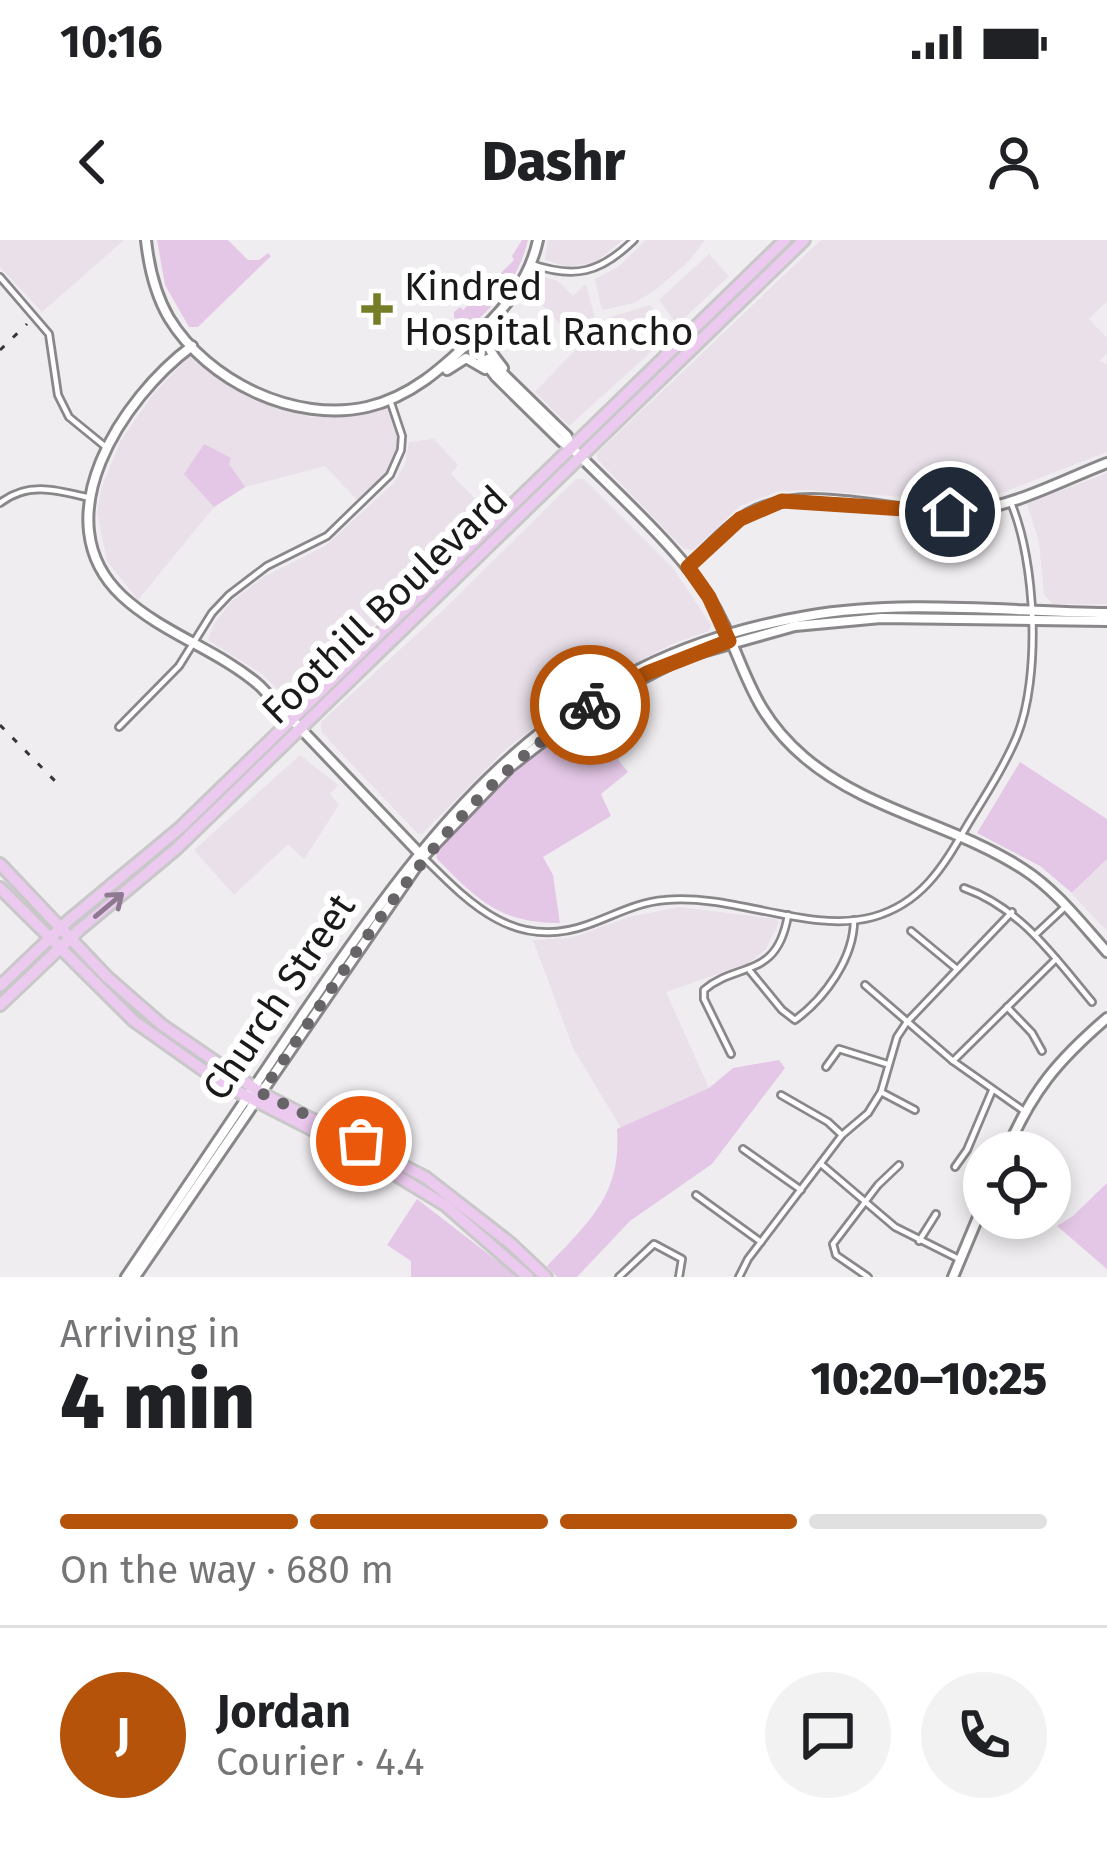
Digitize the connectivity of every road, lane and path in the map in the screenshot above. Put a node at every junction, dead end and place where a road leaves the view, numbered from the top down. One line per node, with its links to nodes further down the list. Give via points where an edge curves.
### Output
1 (146, 240): 10 (street, via 159,297)
2 (538, 240): 6 (street)
3 (634, 240): 6 (street, via 587,273)
4 (784, 240): 15 (main road, Foothill Boulevard)
5 (804, 240): 17 (main road, Foothill Boulevard)
6 (531, 264): 8 (street)
7 (0, 278): 16 (street, via 49,334 69,417)
8 (499, 313): 9 (street); 12 (street, via 486,339)
9 (469, 343): 11 (street); 12 (street); 13 (street)
10 (192, 346): 14 (street, via 238,382 292,406 341,410); 16 (street, via 151,383)
11 (440, 370): 13 (street, via 466,358); 14 (street)
12 (507, 375): 15 (street)
13 (496, 376): 15 (street)
14 (390, 400): 26 (street, via 401,436 390,475 327,536 247,579)
15 (571, 447): 17 (street); 27 (main road, Foothill Boulevard)
16 (107, 448): 19 (street)
17 (581, 457): 22 (street); 29 (main road, Foothill Boulevard)
18 (1107, 463): 20 (street)
19 (90, 498): 21 (street, via 34,488); 26 (street, via 92,544 110,582)
20 (1010, 501): 22 (street, via 950,512 782,501 740,519); 23 (street, via 1027,552)
21 (0, 503)
22 (688, 567): 25 (street)
23 (1030, 616): 24 (street, Church Street); 25 (street, Church Street, via 826,621); 30 (street, via 1021,724)
24 (1107, 617)
25 (728, 637): 30 (street, via 754,698 802,755 836,780); 31 (street, Church Street, via 587,702)
26 (195, 642): 27 (street, via 246,674); 28 (street)
27 (290, 718): 29 (street); 39 (main road, Foothill Boulevard, via 164,843)
28 (119, 727)
29 (301, 729): 31 (street); 43 (main road, Foothill Boulevard, one-way to 29)
30 (960, 838): 35 (street, via 1023,868); 38 (street, via 925,889 892,910)
31 (420, 855): 37 (street, via 479,911 518,930 571,930 665,900); 63 (street, Church Street)
32 (0, 864): 39 (main road)
33 (0, 888): 42 (main road)
34 (964, 888): 36 (street)
35 (1066, 905): 41 (street); 45 (street)
36 (1012, 912): 41 (street); 47 (street)
37 (788, 913): 38 (street); 48 (street, via 773,951)
38 (854, 920): 48 (street, via 841,968 795,1020)
39 (62, 926): 42 (main road, Foothill Boulevard); 43 (main road)
40 (910, 931): 47 (street)
41 (1035, 935): 46 (street)
42 (50, 938): 44 (main road); 50 (main road, Foothill Boulevard)
43 (71, 938): 44 (main road, Foothill Boulevard); 63 (main road, via 162,1025)
44 (60, 948): 52 (main road, Foothill Boulevard); 63 (main road, via 134,1021)
45 (1107, 952)
46 (1056, 959): 51 (street); 53 (street)
47 (957, 969): 55 (street)
48 (750, 970): 57 (street, via 704,990)
49 (866, 985): 55 (street)
50 (0, 986)
51 (1092, 1002)
52 (0, 1005)
53 (1007, 1007): 56 (street); 58 (street)
54 (1107, 1018): 66 (street, via 1050,1070)
55 (907, 1022): 58 (street); 59 (street)
56 (1042, 1051)
57 (731, 1054)
58 (953, 1061): 61 (street)
59 (887, 1064): 60 (street, via 839,1048); 62 (street)
60 (826, 1067)
61 (992, 1091): 66 (street); 72 (street)
62 (881, 1092): 65 (street); 68 (street)
63 (254, 1095): 81 (street, Church Street); 82 (main road, via 429,1195); 83 (main road, via 425,1177)
64 (781, 1096): 68 (street)
65 (915, 1110)
66 (1024, 1111): 67 (street)
67 (1015, 1131)
68 (842, 1135): 70 (street)
69 (743, 1149): 73 (street)
70 (820, 1164): 73 (street); 75 (street)
71 (899, 1165): 75 (street)
72 (955, 1166)
73 (801, 1190): 79 (street)
74 (696, 1195): 79 (street)
75 (863, 1203): 78 (street); 87 (street, via 834,1250)
76 (936, 1214): 78 (street)
77 (969, 1239): 80 (street)
78 (919, 1241): 80 (street)
79 (761, 1242): 86 (street)
80 (961, 1260): 88 (street)
81 (130, 1277)
82 (529, 1277)
83 (546, 1277)
84 (620, 1277): 85 (street, via 650,1244 682,1259)
85 (679, 1277)
86 (739, 1277)
87 (868, 1277)
88 (952, 1277)

